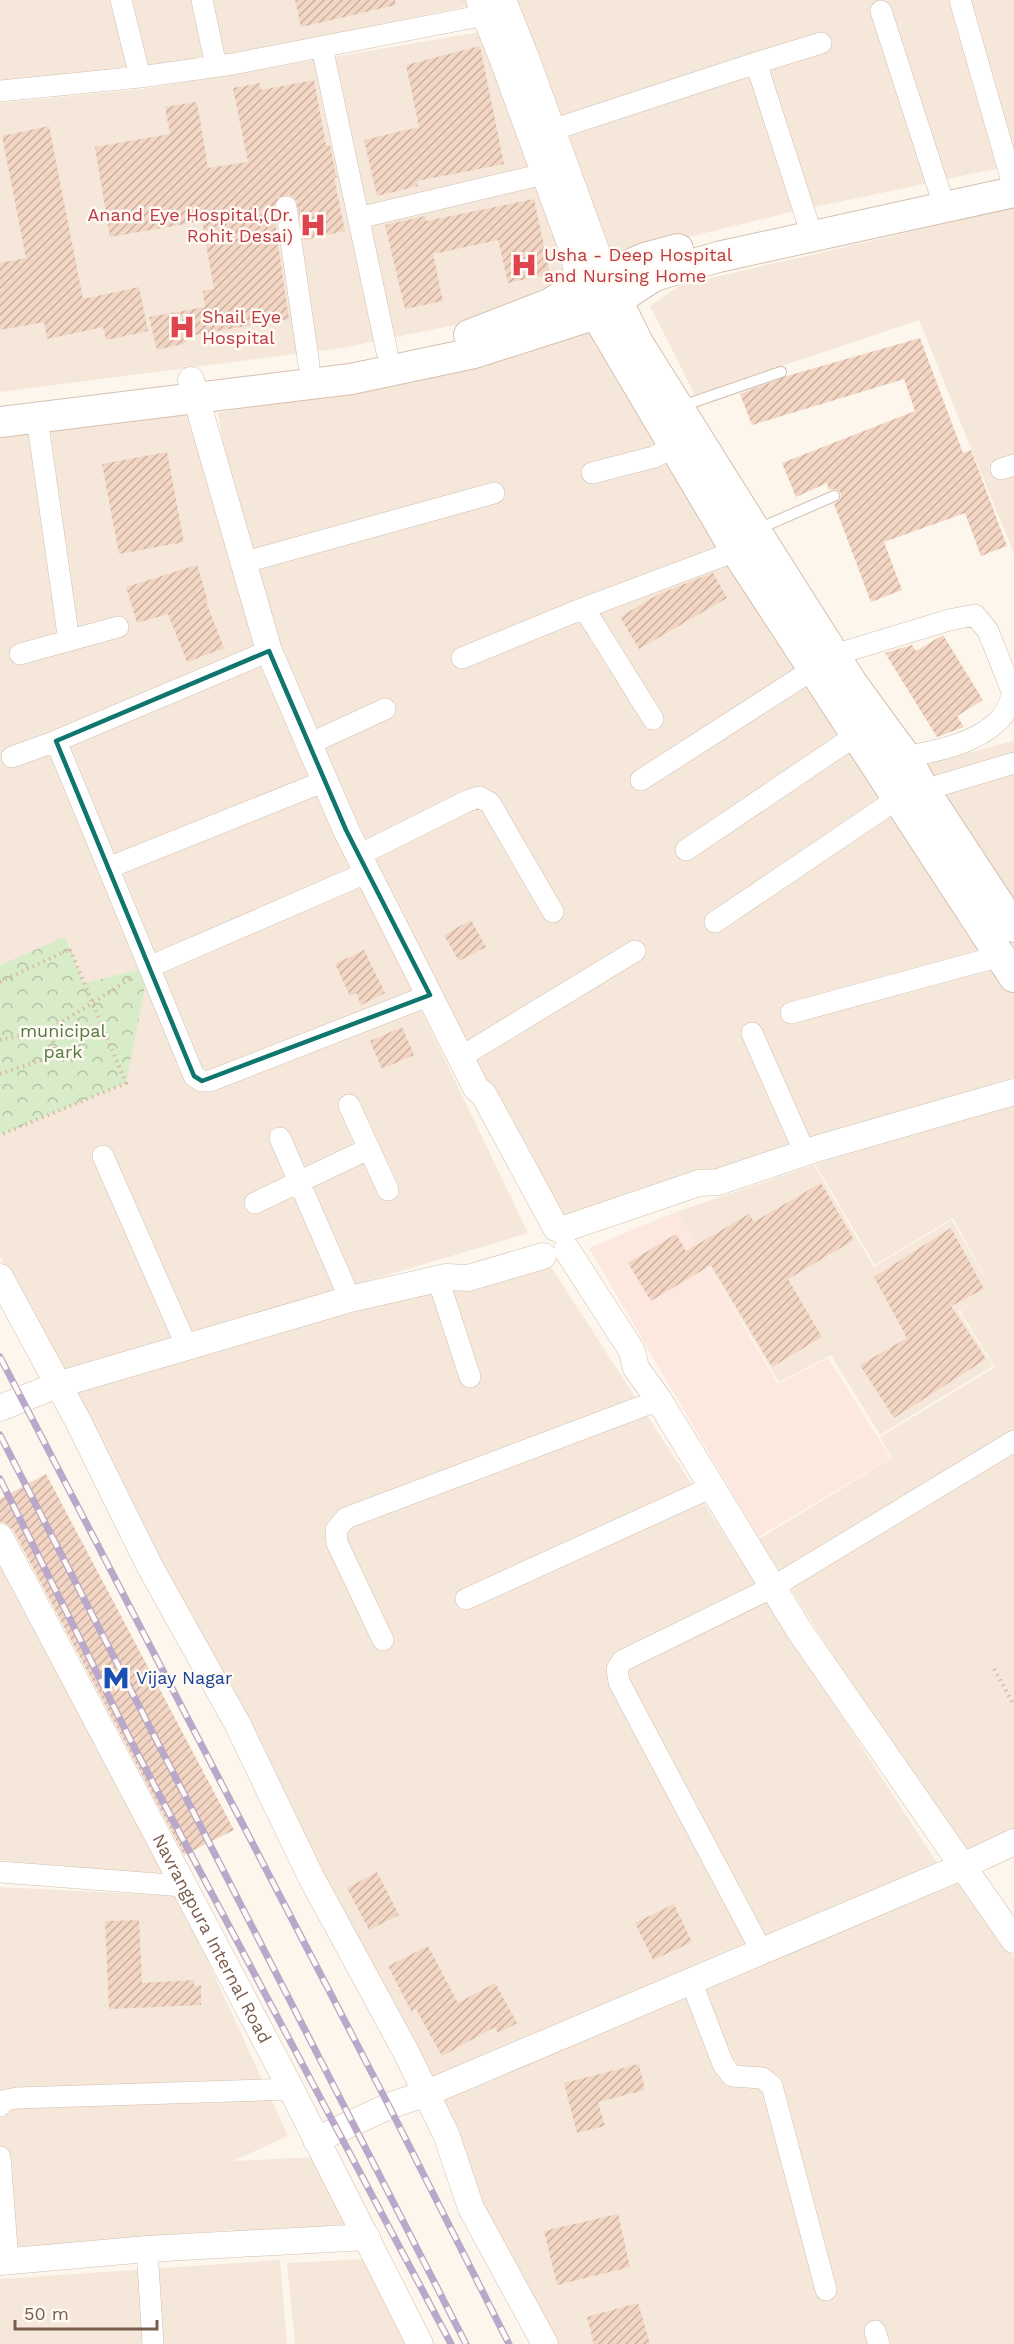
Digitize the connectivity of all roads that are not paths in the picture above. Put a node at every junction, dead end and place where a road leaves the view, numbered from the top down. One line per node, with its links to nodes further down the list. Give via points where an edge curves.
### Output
1 (121, 0): 10 (street)
2 (202, 0): 9 (street)
3 (960, 0): 14 (street)
4 (489, 5): 7 (street); 12 (street); 13 (street)
5 (881, 11): 15 (street)
6 (821, 43): 8 (street)
7 (322, 47): 9 (street); 17 (street)
8 (756, 63): 12 (street); 18 (street)
9 (216, 66): 10 (street)
10 (140, 77): 11 (street)
11 (0, 91)
12 (552, 130): 19 (street)
13 (544, 174): 17 (street); 19 (street, via 572,249)
14 (1013, 182): 15 (main road); 19 (main road, via 718,257)
15 (940, 193): 18 (main road)
16 (286, 207): 21 (street)
17 (358, 218): 20 (street)
18 (807, 220): 19 (main road, via 712,239 645,258)
19 (600, 293): 20 (main road, via 549,304 470,335); 23 (main road, via 474,353 351,379); 25 (main road, via 639,343); 28 (main road)
20 (387, 352): 21 (main road)
21 (309, 365): 23 (main road)
22 (781, 372): 25 (lane)
23 (193, 389): 24 (main road); 26 (main road); 33 (street)
24 (0, 404)
25 (679, 408): 32 (main road)
26 (37, 418): 27 (main road); 36 (street)
27 (0, 422)
28 (674, 447): 29 (street, via 654,457); 32 (main road)
29 (592, 473)
30 (494, 493): 33 (street)
31 (834, 496): 32 (lane)
32 (745, 541): 34 (street); 40 (main road)
33 (242, 562): 37 (street)
34 (584, 608): 39 (street); 42 (street)
35 (118, 627): 36 (street)
36 (69, 641): 38 (street)
37 (268, 651): 44 (street); 45 (street)
38 (20, 654)
39 (462, 658)
40 (823, 663): 43 (main road); 47 (main road); 47 (street, via 949,620 975,615 988,632 1013,694 999,721 985,731 942,749); 49 (street)
41 (385, 709): 45 (street)
42 (653, 719)
43 (855, 736): 51 (main road); 52 (street)
44 (56, 741): 46 (street); 54 (street)
45 (309, 744): 50 (street)
46 (12, 757)
47 (906, 757): 51 (main road)
48 (1014, 762): 51 (street)
49 (641, 780)
50 (325, 781): 53 (street); 54 (street)
51 (910, 795): 56 (street); 57 (main road); 59 (main road)
52 (686, 850)
53 (363, 864): 55 (street, via 479,797 490,803); 60 (street); 61 (street)
54 (108, 868): 60 (street)
55 (553, 912)
56 (715, 922)
57 (1014, 927)
58 (635, 951): 64 (street)
59 (1007, 966): 62 (street)
60 (149, 967): 61 (street, via 194,1076 201,1081 210,1081)
61 (430, 995): 64 (street)
62 (791, 1013)
63 (752, 1033): 69 (street)
64 (460, 1057): 74 (street, via 476,1088 474,1099)
65 (1014, 1092): 69 (street)
66 (349, 1105): 68 (street)
67 (280, 1138): 71 (street)
68 (368, 1149): 71 (street); 72 (street)
69 (805, 1153): 74 (street, via 718,1182 699,1183)
70 (103, 1156): 78 (street)
71 (299, 1182): 73 (street); 77 (street)
72 (388, 1190)
73 (255, 1203)
74 (554, 1243): 76 (street, via 468,1278); 81 (street, via 617,1359 636,1368)
75 (0, 1277): 80 (street)
76 (442, 1278): 77 (street); 79 (street)
77 (350, 1299): 78 (street)
78 (187, 1347): 80 (street)
79 (470, 1377)
80 (57, 1385): 82 (street); 97 (street)
81 (659, 1400): 84 (street); 88 (street, via 346,1518 336,1530 337,1543)
82 (0, 1408)
83 (1014, 1440): 86 (street)
84 (712, 1487): 86 (street); 87 (street)
85 (0, 1537): 92 (street, Navrangpura Internal Road)
86 (773, 1587): 90 (street); 94 (street, via 622,1661 617,1669 619,1682)
87 (466, 1599)
88 (383, 1640)
89 (1014, 1842): 90 (street)
90 (962, 1867): 93 (street); 94 (street)
91 (0, 1872): 92 (street)
92 (183, 1886): 96 (street, Navrangpura Internal Road)
93 (1014, 1940)
94 (762, 1952): 95 (street)
95 (691, 1981): 97 (street); 104 (street, via 723,2064 732,2076 762,2078 772,2086)
96 (291, 2089): 98 (street, via 17,2098 2,2101); 99 (street, Navrangpura Internal Road)
97 (427, 2093): 99 (street); 107 (street, via 446,2134 471,2208)
98 (0, 2106)
99 (316, 2140): 101 (street, Navrangpura Internal Road)
100 (0, 2157): 103 (street)
101 (367, 2237): 102 (street); 106 (street, Navrangpura Internal Road)
102 (147, 2249): 103 (street); 105 (street)
103 (4, 2262)
104 (826, 2290)
105 (153, 2344)
106 (420, 2344)
107 (545, 2344)

